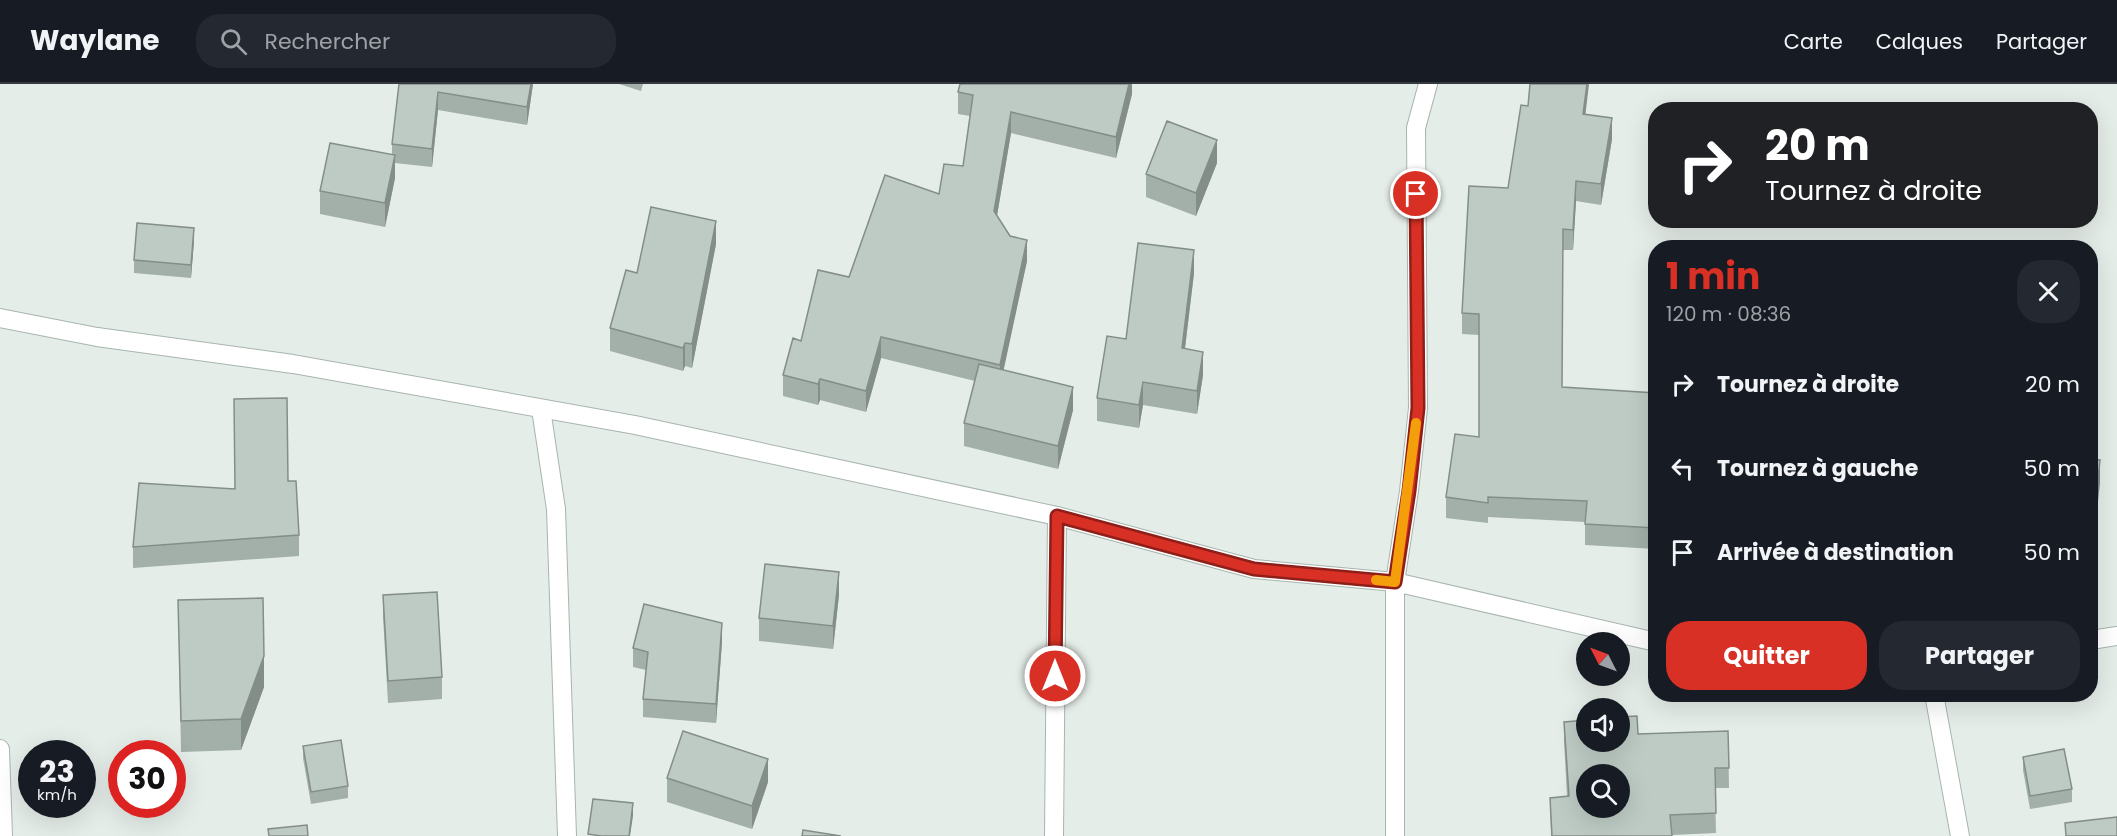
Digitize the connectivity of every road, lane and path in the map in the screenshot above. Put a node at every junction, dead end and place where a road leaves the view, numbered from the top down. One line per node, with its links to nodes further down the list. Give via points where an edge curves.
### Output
1 (1428, 84): 5 (street, via 1416,128 1418,408)
2 (0, 318): 3 (street, via 97,337 294,364)
3 (542, 409): 4 (street); 12 (street, via 556,509)
4 (1057, 516): 5 (street, via 1254,569); 13 (street)
5 (1395, 582): 8 (street); 14 (street)
6 (2117, 636): 7 (street)
7 (2098, 639)
8 (1648, 640)
9 (1935, 702): 15 (street)
10 (0, 749): 11 (street)
11 (3, 836)
12 (567, 836)
13 (1054, 836)
14 (1395, 836)
15 (1960, 836)

